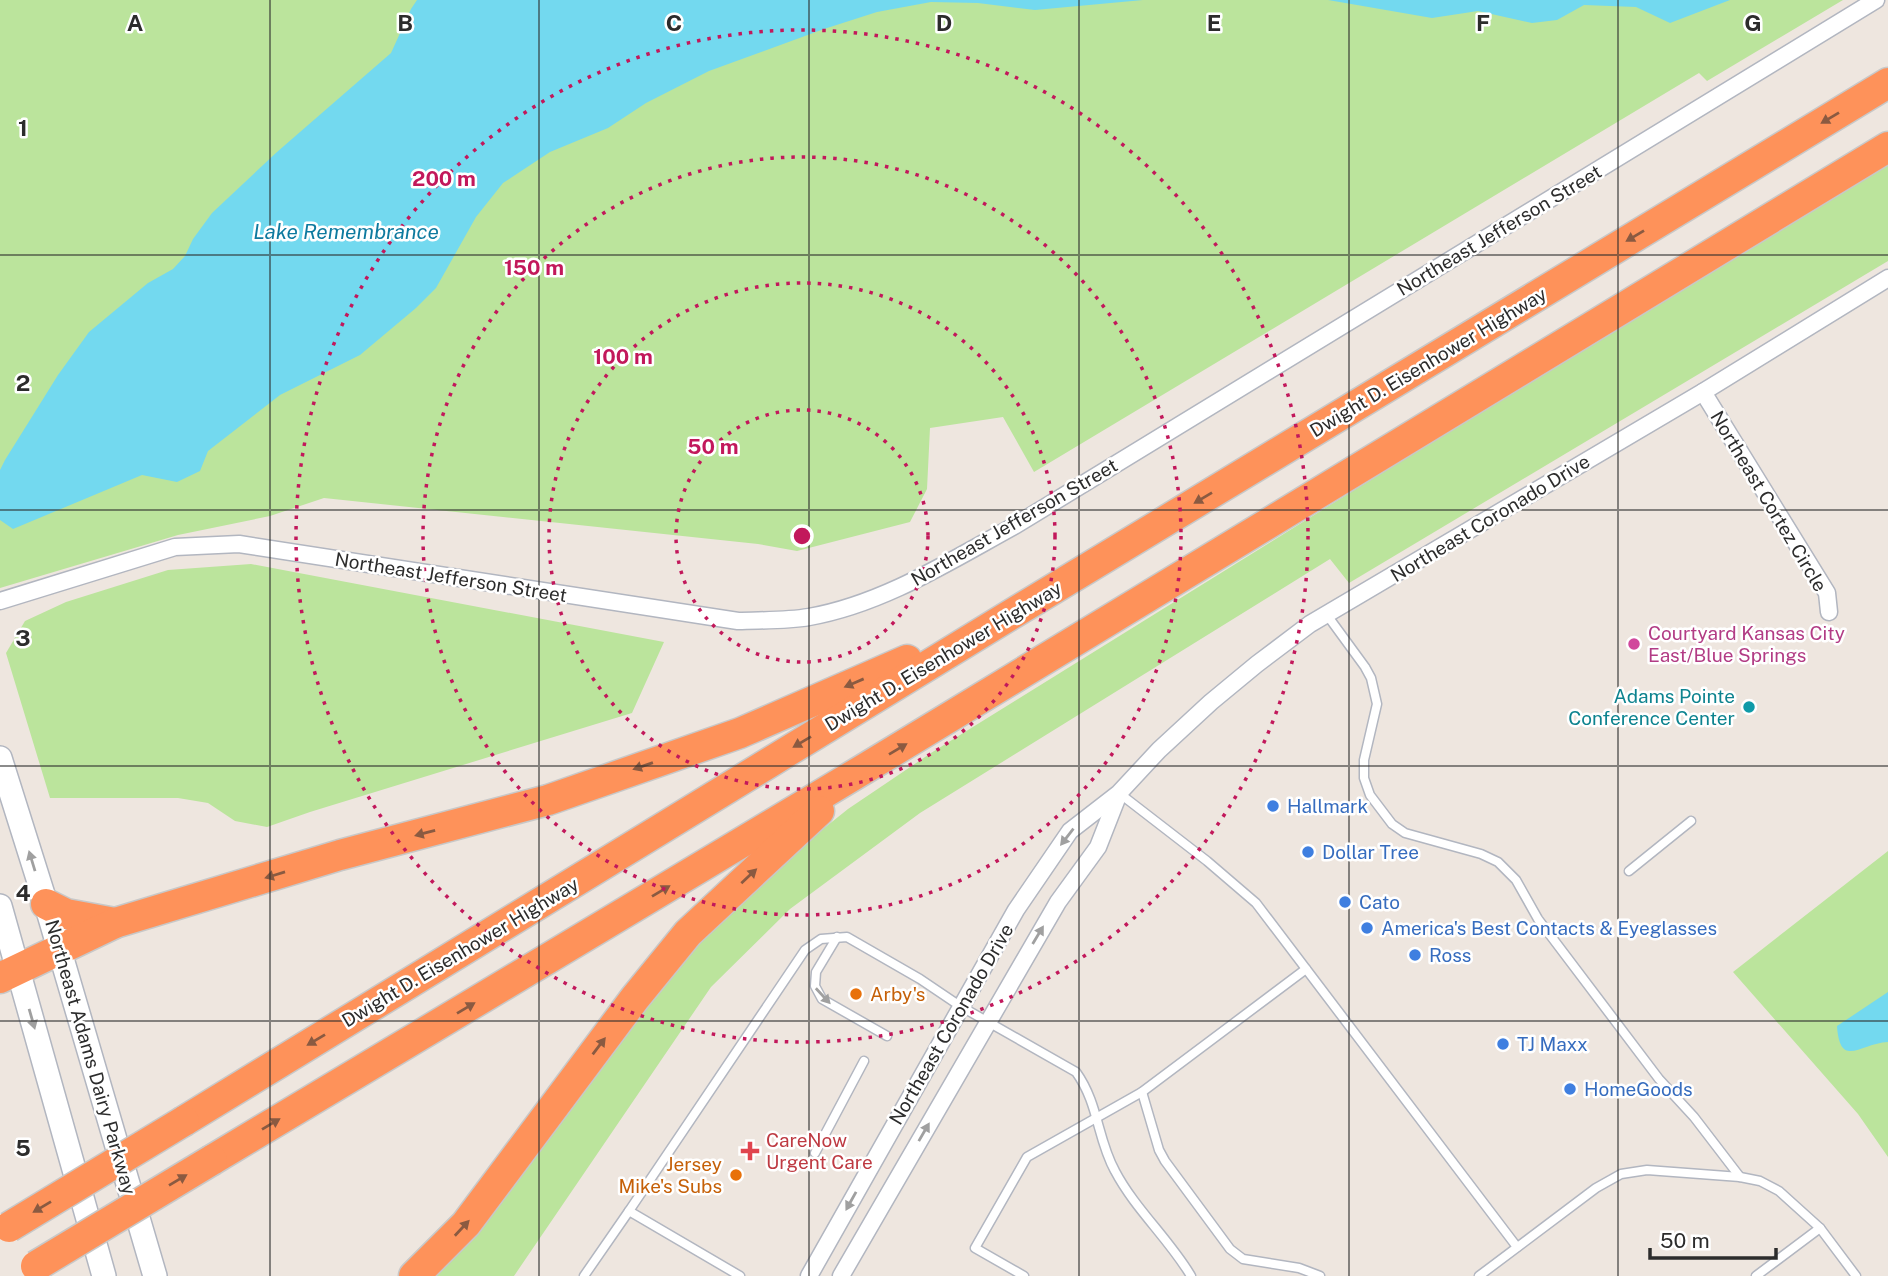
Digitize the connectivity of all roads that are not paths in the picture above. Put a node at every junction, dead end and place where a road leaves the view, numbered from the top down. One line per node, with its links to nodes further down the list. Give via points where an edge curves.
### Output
1 (1876, 0): 6 (street, Northeast Jefferson Street, via 1016,525 921,577 852,606 807,618 738,621 239,544 175,547)
2 (1888, 82): 9 (highway, Dwight D. Eisenhower Highway, one-way to 9)
3 (1888, 148): 11 (highway, one-way to 3)
4 (1888, 278): 5 (street, Northeast Coronado Drive)
5 (1703, 392): 7 (street, Northeast Cortez Circle, via 1827,593); 8 (street, Northeast Coronado Drive)
6 (0, 601)
7 (1829, 612)
8 (1327, 614): 12 (street, Northeast Coronado Drive, via 1211,702); 29 (lane, via 1371,678 1377,704 1364,760 1370,795 1405,833 1499,862 1659,1079)
9 (1007, 617): 17 (highway, one-way to 17, via 740,733 548,800 340,855); 32 (highway, Dwight D. Eisenhower Highway, one-way to 32, bridge)
10 (0, 758): 15 (main road, Northeast Adams Dairy Parkway, one-way to 10)
11 (864, 769): 34 (highway, one-way to 11, bridge); 37 (highway, one-way to 11, via 466,1224 688,933)
12 (1119, 793): 20 (lane, via 1247,894); 22 (street, Northeast Coronado Drive, one-way to 22, via 1070,831 1016,910); 23 (street, Northeast Coronado Drive, one-way to 12, via 1058,902 1098,846)
13 (1691, 821): 14 (lane)
14 (1629, 872)
15 (46, 904): 17 (highway, via 66,915); 19 (main road, Northeast Adams Dairy Parkway)
16 (0, 906): 21 (main road)
17 (115, 923): 19 (highway)
18 (837, 937): 22 (lane, via 847,937); 24 (lane, one-way to 24, via 816,972 815,986 822,999); 30 (lane, via 821,939 805,950)
19 (59, 950): 21 (highway); 36 (main road, Northeast Adams Dairy Parkway)
20 (1306, 969): 26 (lane); 33 (lane)
21 (9, 974): 35 (main road, one-way to 35)
22 (960, 1006): 23 (lane); 40 (street, Northeast Coronado Drive, one-way to 40)
23 (988, 1022): 27 (lane, via 1076,1072 1088,1088); 41 (street, Northeast Coronado Drive, one-way to 23)
24 (887, 1036)
25 (864, 1061): 28 (lane)
26 (1142, 1092): 27 (lane); 44 (lane, via 1165,1161 1230,1250 1243,1259)
27 (1097, 1117): 42 (lane, via 1027,1157 975,1248); 43 (lane, via 1121,1183)
28 (815, 1153)
29 (1740, 1177): 31 (lane, via 1779,1191); 33 (lane, via 1647,1170 1621,1174)
30 (628, 1211): 38 (lane); 39 (lane)
31 (1820, 1228): 46 (lane); 47 (lane)
32 (4, 1229)
33 (1517, 1247): 45 (lane)
34 (28, 1271)
35 (104, 1276)
36 (155, 1276)
37 (414, 1276)
38 (584, 1276)
39 (740, 1276)
40 (809, 1276)
41 (841, 1276)
42 (1024, 1276)
43 (1191, 1276)
44 (1320, 1276)
45 (1479, 1276)
46 (1756, 1276)
47 (1856, 1276)

